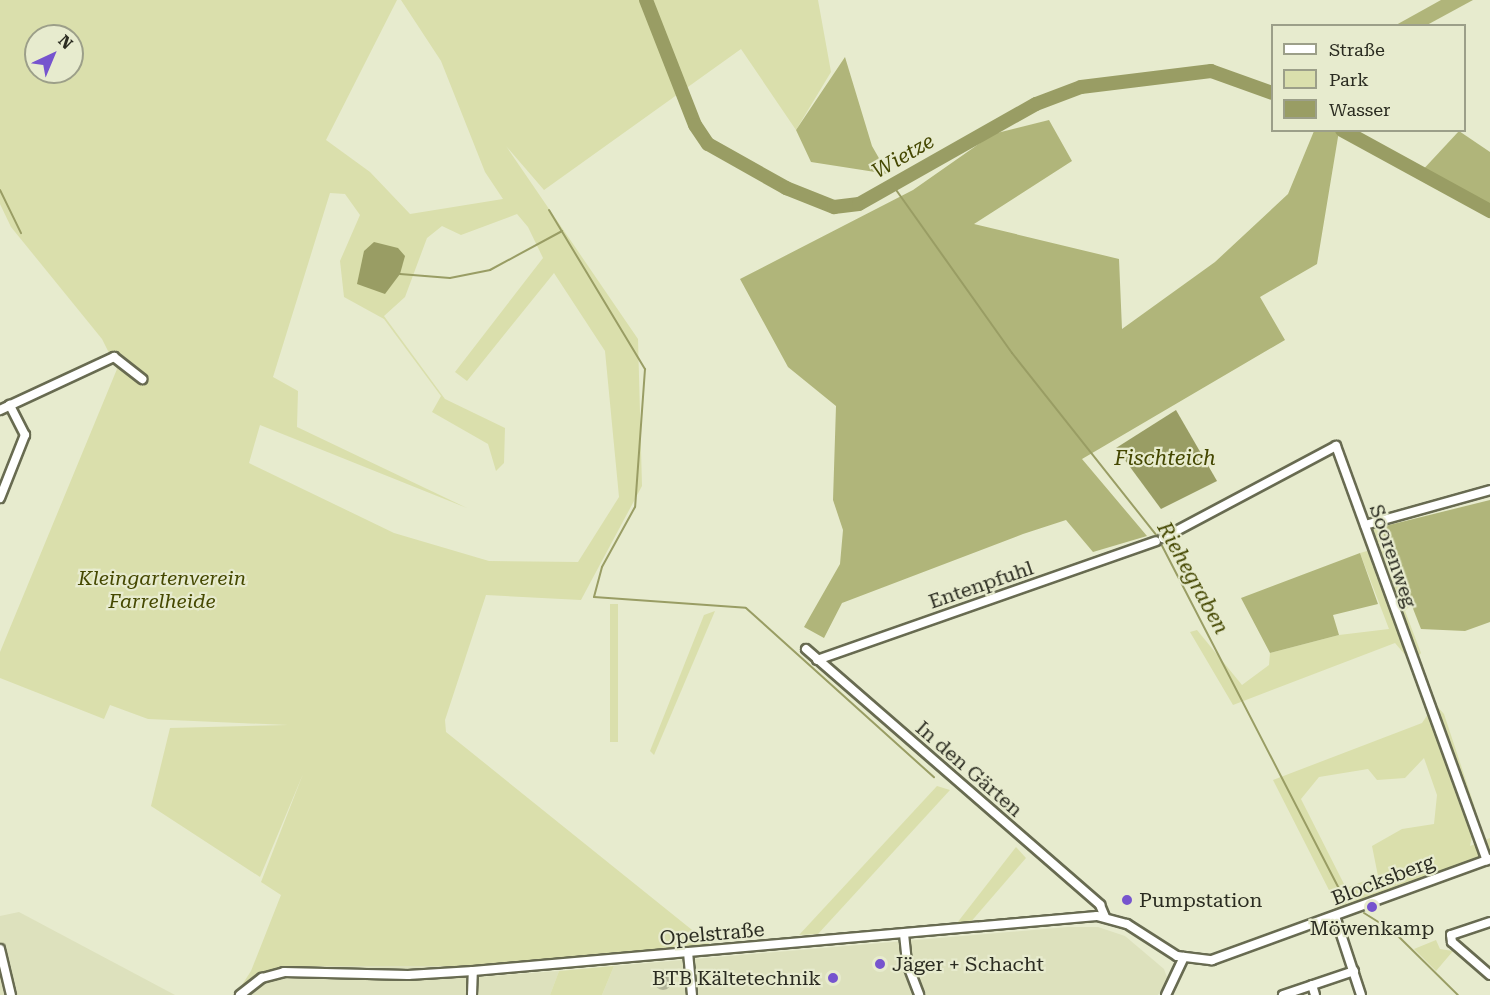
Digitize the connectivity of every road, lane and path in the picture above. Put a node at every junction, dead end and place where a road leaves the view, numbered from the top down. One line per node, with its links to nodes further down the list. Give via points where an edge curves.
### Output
1 (142, 379): 2 (street, via 114,357)
2 (10, 405): 3 (street); 5 (street, via 25,435)
3 (0, 410)
4 (1490, 490): 6 (street)
5 (0, 498)
6 (1365, 525): 7 (street, Soorenweg, via 1336,446); 10 (street, Soorenweg)
7 (1160, 540): 9 (street, Entenpfuhl)
8 (806, 649): 9 (street, In den Gärten)
9 (817, 660): 12 (street, In den Gärten, via 1087,893)
10 (1488, 859): 11 (street, Blocksberg)
11 (1335, 916): 17 (street, Blocksberg, via 1212,960); 19 (street)
12 (1105, 917): 14 (street, Opelstraße); 17 (street, Opelstraße, via 1127,924)
13 (1490, 922): 20 (street, via 1451,935 1452,942)
14 (904, 934): 16 (street, Opelstraße); 26 (street, via 907,963)
15 (0, 949): 22 (street)
16 (688, 952): 18 (street, Opelstraße); 25 (street)
17 (1184, 957): 27 (street)
18 (473, 971): 23 (street, Opelstraße, via 408,975 284,972 262,978); 24 (street)
19 (1354, 971): 21 (street); 30 (street)
20 (1490, 975)
21 (1312, 985): 28 (street); 29 (street)
22 (11, 995)
23 (240, 995)
24 (472, 995)
25 (692, 995)
26 (919, 995)
27 (1166, 995)
28 (1283, 995)
29 (1315, 995)
30 (1361, 995)

